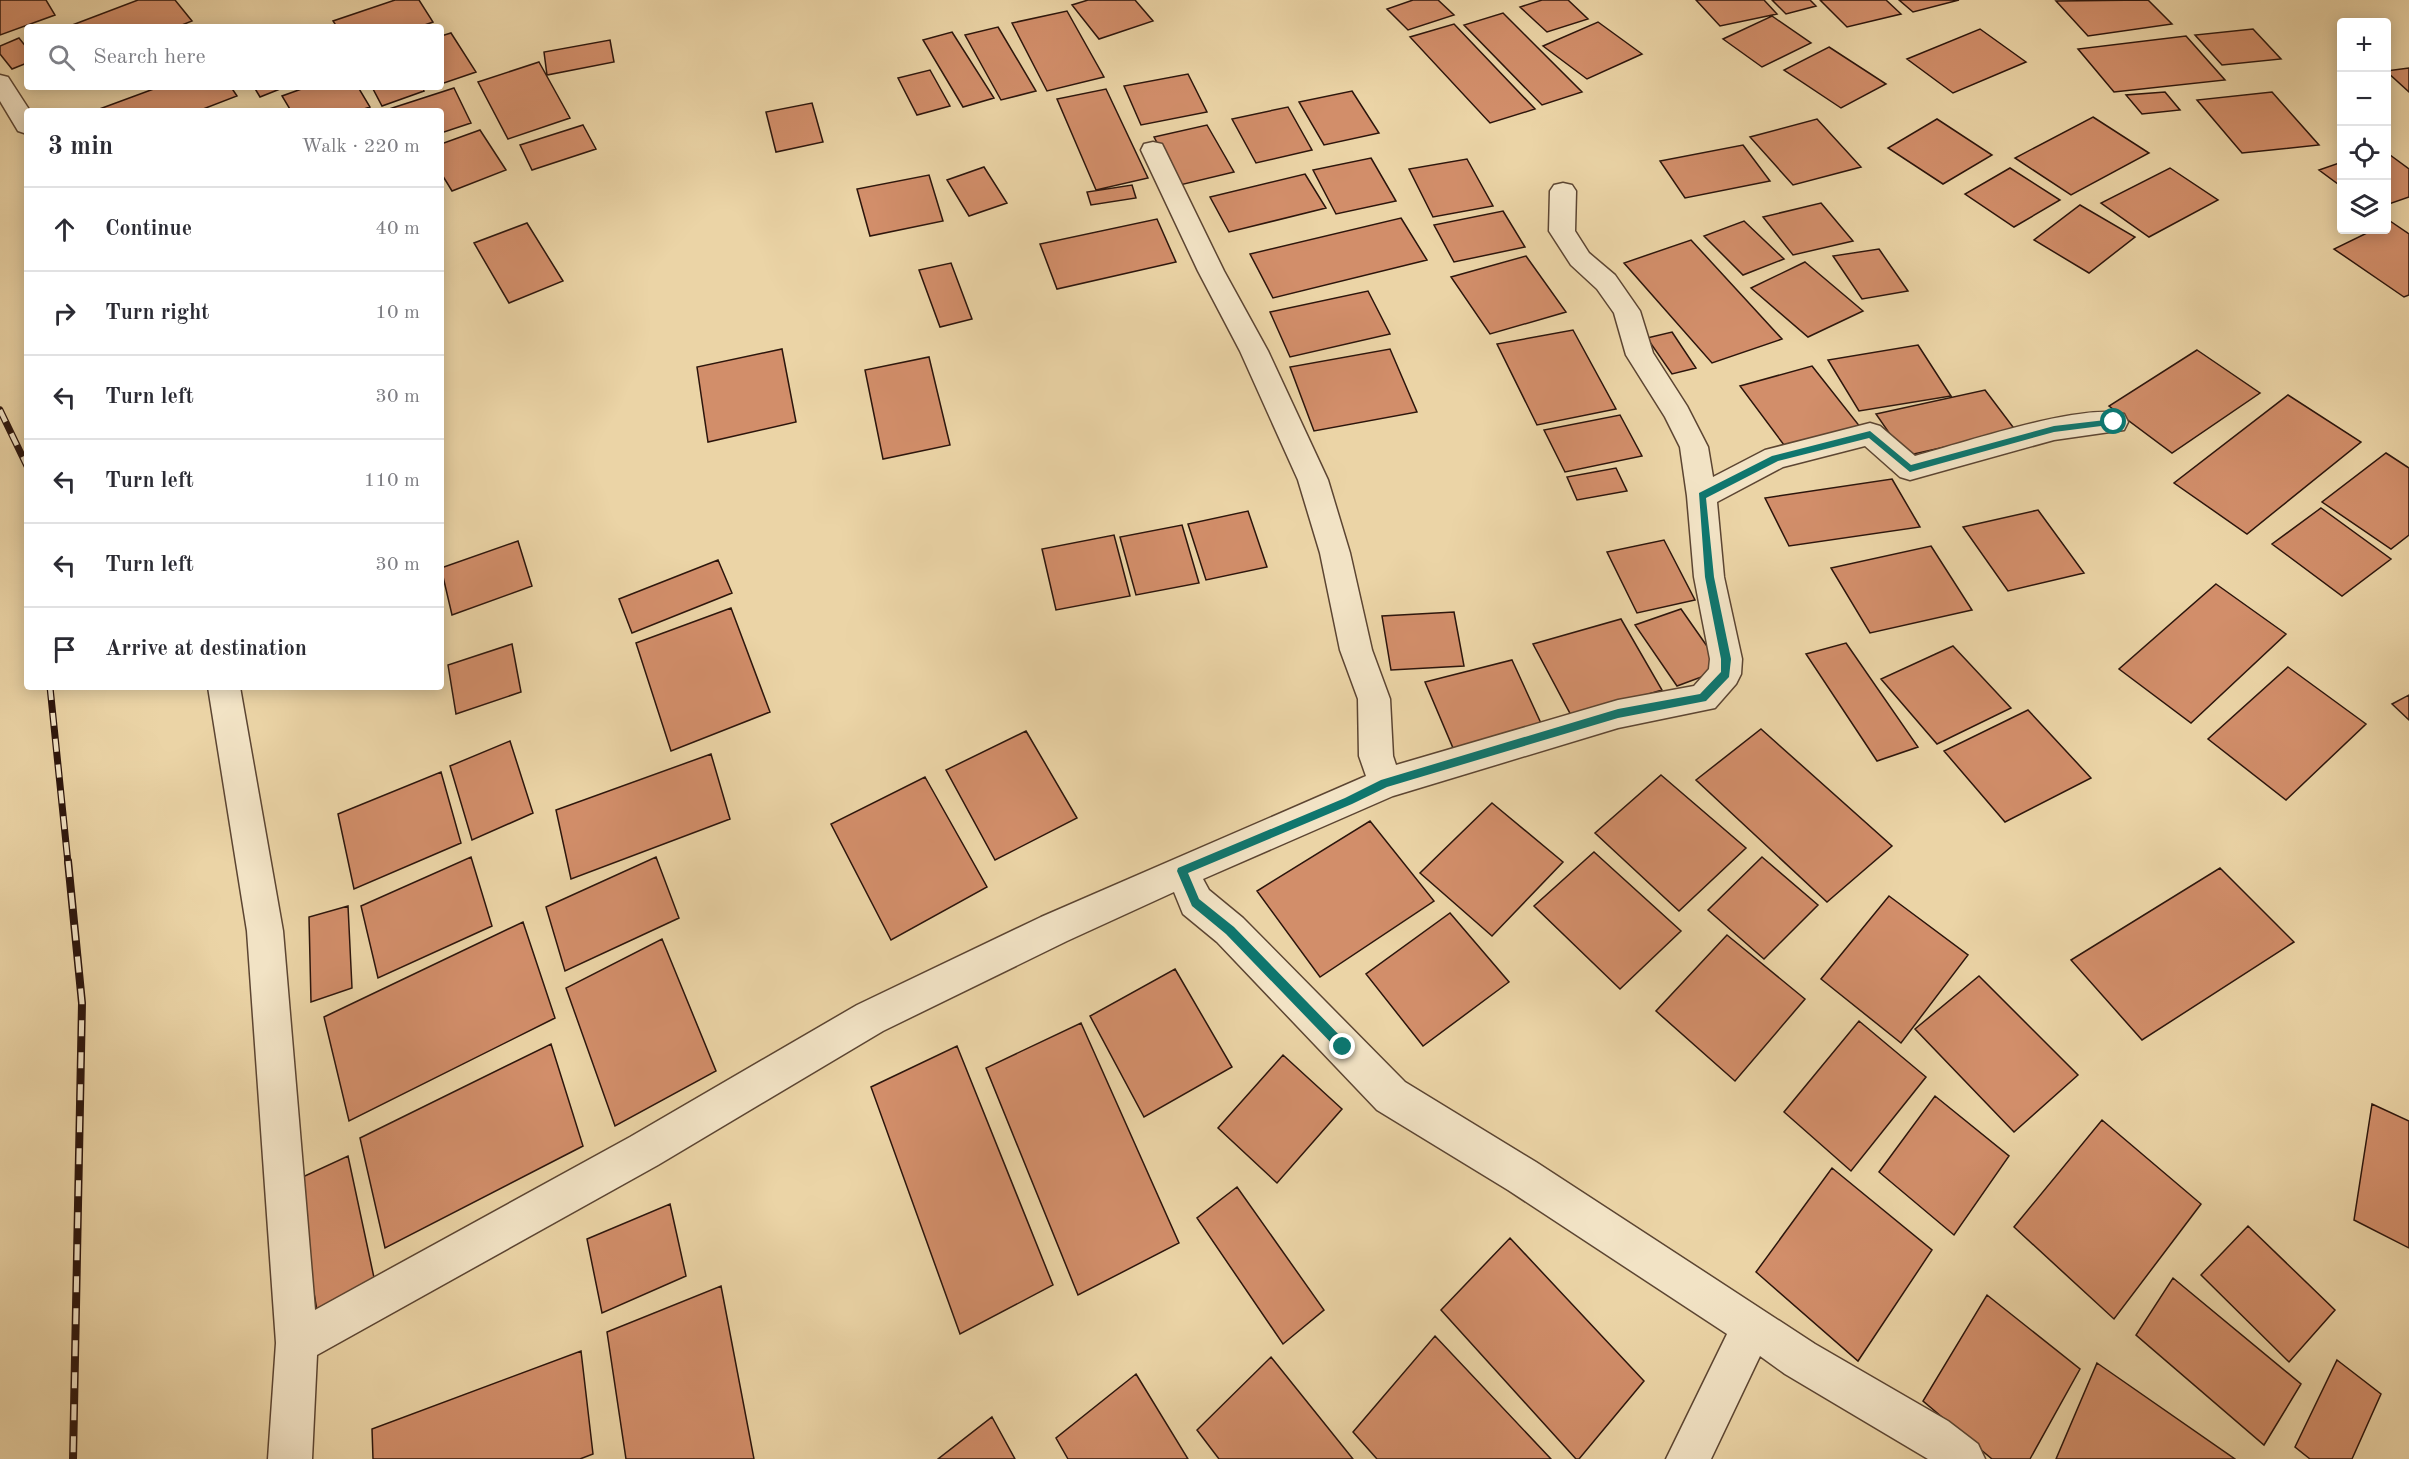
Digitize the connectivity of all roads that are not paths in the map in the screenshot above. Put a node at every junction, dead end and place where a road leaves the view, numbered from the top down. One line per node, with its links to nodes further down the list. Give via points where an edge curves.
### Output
1 (0, 82): 2 (street)
2 (24, 121)
3 (1153, 150): 8 (street, via 1254,351 1313,480 1335,554 1356,650 1374,699 1376,756)
4 (1563, 191): 6 (street, via 1562,231 1580,259 1606,282 1627,311 1640,355 1694,447)
5 (2114, 422): 6 (street, via 2054,429 1910,469 1870,434 1775,459)
6 (1702, 496): 8 (street, via 1709,577 1726,659 1725,674 1702,698 1618,714)
7 (225, 690): 11 (street, via 266,931)
8 (1385, 783): 9 (street)
9 (1182, 871): 10 (street, via 1196,902 1230,930 1391,1096); 11 (street, via 870,1018 644,1151)
10 (1754, 1326): 13 (street); 14 (street, via 1800,1359 1933,1436)
11 (297, 1343): 12 (street)
12 (290, 1459)
13 (1688, 1459)
14 (1963, 1459)

